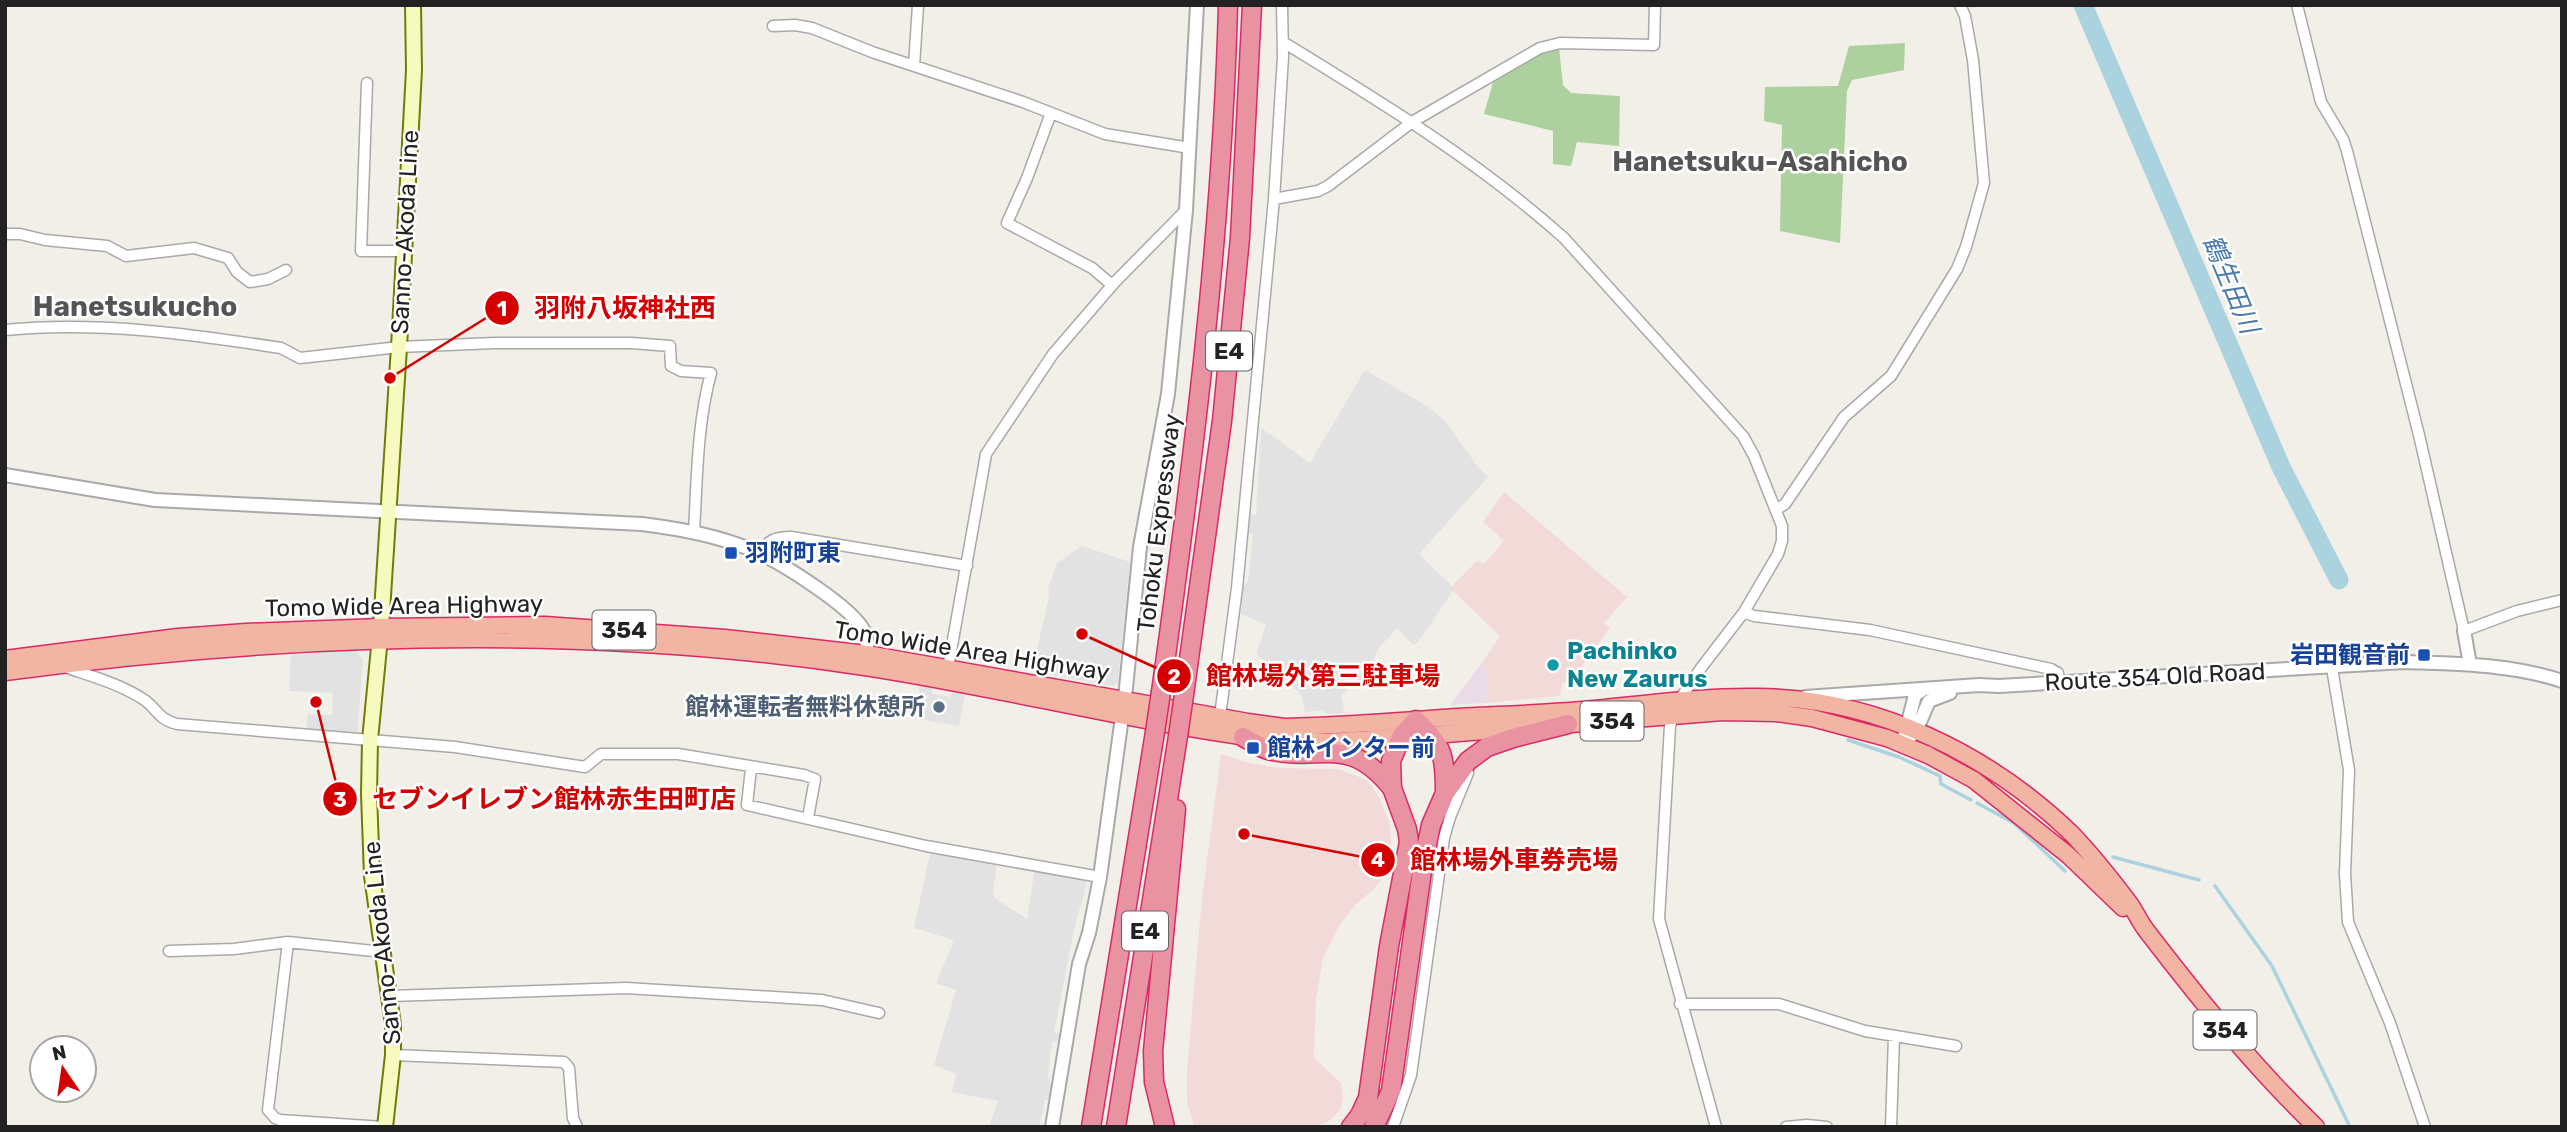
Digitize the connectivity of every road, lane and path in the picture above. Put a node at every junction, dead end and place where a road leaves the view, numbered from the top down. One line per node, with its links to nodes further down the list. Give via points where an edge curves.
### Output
1 (413, 5): 20 (main road, Sanno-Akoda Line)
2 (918, 5): 12 (street)
3 (1197, 5): 16 (street)
4 (1228, 5): 68 (highway, Tohoku Expressway / E4, bridge, via 1211,296 1161,692)
5 (1252, 5): 53 (highway, Tohoku Expressway / E4, bridge, via 1238,262 1220,435)
6 (1282, 5): 11 (street)
7 (1655, 5): 15 (street, via 1654,46 1560,43 1540,48)
8 (1960, 5): 26 (street, via 1973,60 1984,183 1966,247 1896,369 1844,417 1785,504)
9 (2297, 5): 33 (street, via 2321,102 2347,151)
10 (773, 26): 12 (street, via 812,28)
11 (1283, 42): 15 (street); 17 (street)
12 (914, 66): 14 (street)
13 (367, 83): 20 (street, via 361,251)
14 (1051, 113): 16 (street, via 1105,134); 22 (street, via 1007,223 1092,268)
15 (1412, 121): 17 (street, via 1328,186); 26 (street, via 1531,209 1596,270 1743,436)
16 (1190, 148): 18 (street)
17 (1275, 200): 48 (street, via 1237,593)
18 (1186, 210): 22 (street); 46 (street, via 1168,394 1140,547)
19 (5, 234): 21 (street, via 107,246 126,256 194,248 228,258 250,282)
20 (404, 251): 24 (main road, Sanno-Akoda Line)
21 (286, 270)
22 (1112, 285): 30 (street, via 1053,354 986,454)
23 (5, 330): 24 (street, via 156,330 281,348 300,358)
24 (400, 347): 27 (main road, Sanno-Akoda Line); 28 (street, via 495,343 670,346 671,366 711,373 697,469)
25 (5, 475): 27 (street, via 155,500)
26 (1777, 509): 32 (street, via 1781,548)
27 (389, 510): 28 (street, via 642,524); 34 (main road, Sanno-Akoda Line)
28 (694, 532): 29 (street)
29 (758, 553): 30 (street, via 777,537 792,537); 35 (street, via 848,612 866,637)
30 (967, 566): 39 (street)
31 (2562, 600): 33 (street)
32 (1744, 612): 42 (street, via 1870,631 2050,669); 47 (street)
33 (2464, 631): 38 (street)
34 (380, 633): 35 (highway, Tomo Wide Area Highway / 354, via 545,625 725,638); 36 (highway, Tomo Wide Area Highway / 354, via 178,637); 37 (highway, Tomo Wide Area Highway / 354); 56 (main road, Sanno-Akoda Line)
35 (866, 661): 39 (highway, Tomo Wide Area Highway / 354); 46 (highway, Tomo Wide Area Highway / 354)
36 (6, 662): 37 (highway, Tomo Wide Area Highway / 354)
37 (60, 664): 56 (street, via 115,684 146,701 166,722)
38 (2470, 664): 40 (street, Route 354 Old Road, via 2405,662); 41 (street, Route 354 Old Road)
39 (948, 668): 46 (highway, Tomo Wide Area Highway / 354)
40 (2332, 668): 42 (street, Route 354 Old Road); 90 (street, via 2350,788 2345,874 2348,922 2387,1012)
41 (2562, 681)
42 (2059, 682): 43 (street, Route 354 Old Road)
43 (1999, 686): 44 (street, Route 354 Old Road); 51 (street, Route 354 Old Road, via 1937,696)
44 (1925, 689): 45 (street); 51 (street, Route 354 Old Road, via 1915,695)
45 (1785, 698): 47 (highway, Tomo Wide Area Highway / 354, via 1723,697); 51 (highway, Tomo Wide Area Highway / 354, via 1836,706)
46 (1123, 707): 48 (highway, Tomo Wide Area Highway / 354); 54 (highway, Tomo Wide Area Highway / 354); 63 (street)
47 (1676, 709): 49 (highway, Tomo Wide Area Highway / 354); 50 (highway, Tomo Wide Area Highway / 354); 57 (highway, Tomo Wide Area Highway / 354, via 1783,714 1848,726); 70 (street, via 1659,919)
48 (1220, 716): 49 (highway, Tomo Wide Area Highway / 354, via 1285,727)
49 (1416, 720): 52 (highway); 55 (highway)
50 (1568, 724): 52 (highway, Tomo Wide Area Highway / 354); 61 (highway, via 1487,747 1468,761)
51 (1911, 729): 57 (street, Route 354 Old Road); 64 (highway, Tomo Wide Area Highway / 354, via 1980,762 2044,808 2109,876)
52 (1433, 735): 55 (highway, Tomo Wide Area Highway / 354); 61 (highway, via 1445,761)
53 (1178, 736): 80 (highway, Tohoku Expressway / E4); 81 (highway, via 1176,819 1153,1051 1155,1090)
54 (1243, 737): 55 (highway, Tomo Wide Area Highway / 354, via 1297,743); 60 (highway, via 1265,749 1357,757)
55 (1401, 737): 60 (highway, via 1391,761)
56 (370, 740): 58 (street, via 455,747 585,767 601,754 678,754); 67 (main road, Sanno-Akoda Line, via 372,876)
57 (1903, 745): 64 (highway, Tomo Wide Area Highway / 354, via 1982,785 2068,855)
58 (751, 768): 62 (street, via 747,805); 62 (street, via 815,779)
59 (1470, 770): 84 (street, via 1444,838 1411,1075)
60 (1392, 788): 82 (highway, via 1407,829 1408,856 1388,946 1368,1098)
61 (1445, 793): 83 (highway, via 1423,864 1391,1091)
62 (808, 818): 63 (street, via 926,846)
63 (1100, 877): 77 (street, via 1079,964)
64 (2143, 926): 89 (highway, Tomo Wide Area Highway / 354, via 2230,1036)
65 (288, 942): 66 (street); 67 (street); 75 (street, via 268,1110 280,1120)
66 (169, 951)
67 (383, 952): 69 (main road, Sanno-Akoda Line)
68 (1114, 987): 78 (highway); 79 (highway, Tohoku Expressway / E4)
69 (390, 996): 71 (street, via 626,988 822,1000); 74 (main road, Sanno-Akoda Line)
70 (1680, 1004): 72 (street, via 1779,1004); 85 (street)
71 (879, 1013)
72 (1894, 1037): 73 (street); 88 (street)
73 (1956, 1046)
74 (393, 1055): 75 (main road, Sanno-Akoda Line); 76 (street, via 564,1062 569,1068)
75 (384, 1127)
76 (577, 1127)
77 (1052, 1127)
78 (1083, 1127)
79 (1091, 1127)
80 (1116, 1127)
81 (1165, 1127)
82 (1351, 1127)
83 (1374, 1127)
84 (1394, 1127)
85 (1716, 1127)
86 (1786, 1127): 87 (street)
87 (1827, 1127)
88 (1891, 1127)
89 (2316, 1127)
90 (2425, 1127)

